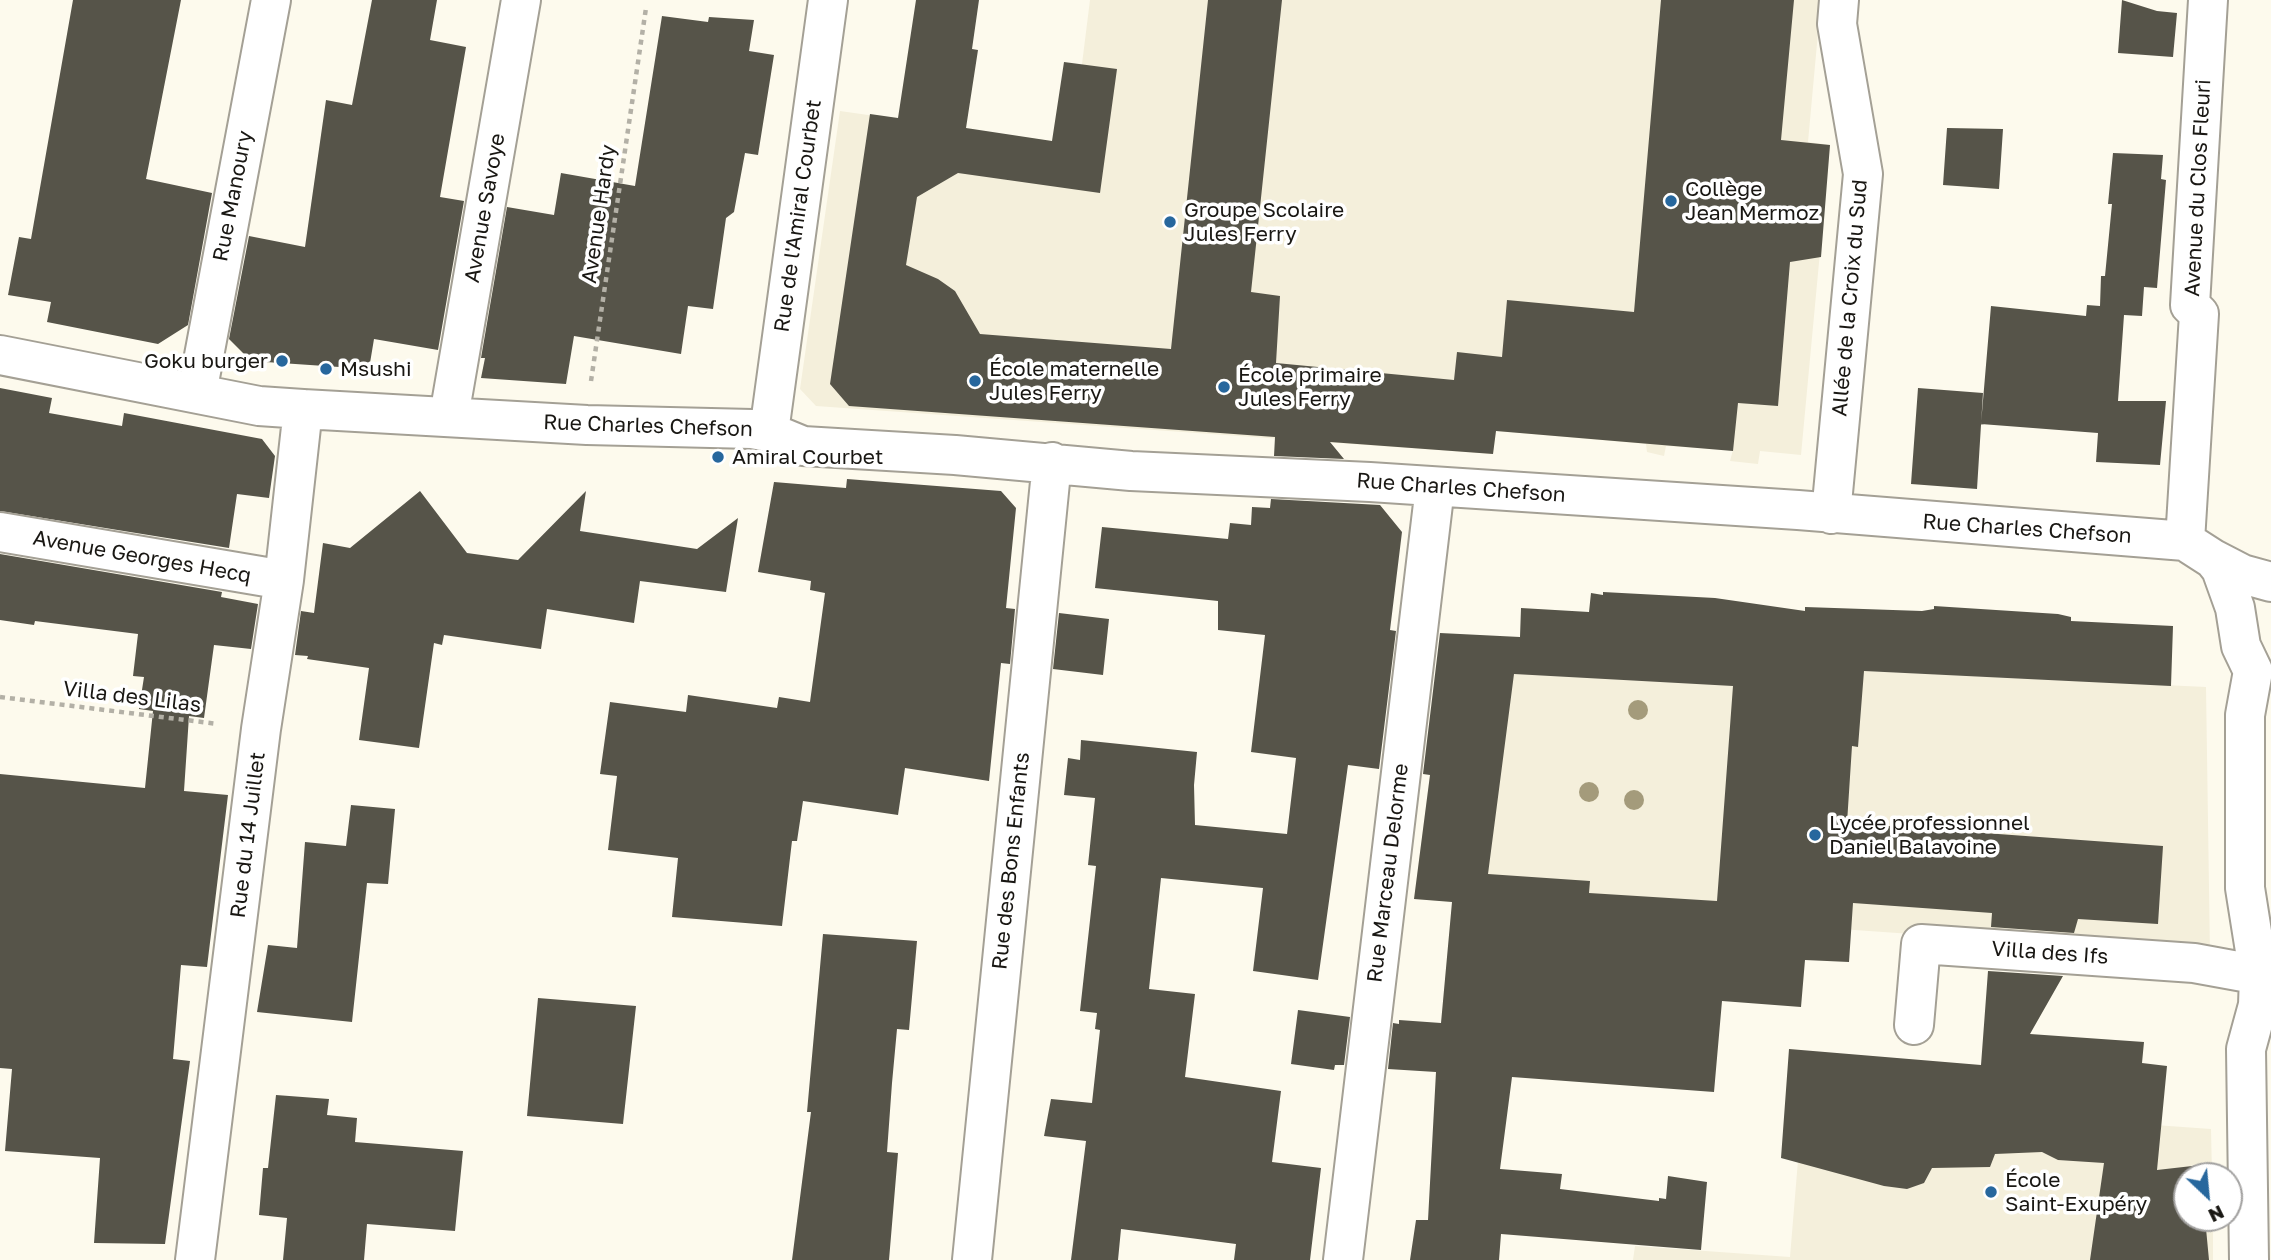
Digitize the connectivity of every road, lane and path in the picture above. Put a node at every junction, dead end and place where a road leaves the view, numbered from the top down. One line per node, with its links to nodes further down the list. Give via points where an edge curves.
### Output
1 (271, 0): 8 (street, Rue Manoury)
2 (521, 0): 10 (street, Avenue Savoye)
3 (828, 0): 12 (street, Rue de l'Amiral Courbet)
4 (1839, 0): 15 (street, Allée de la Croix du Sud, via 1837,24 1863,174)
5 (2208, 0): 17 (street, Avenue du Clos Fleuri, via 2190,304 2199,314)
6 (646, 8): 11 (path, Avenue Hardy)
7 (0, 355): 8 (street, Rue Charles Chefson)
8 (197, 393): 9 (street, Rue Charles Chefson)
9 (303, 410): 10 (street, Rue Charles Chefson); 18 (street, Rue du 14 Juillet)
10 (449, 416): 11 (street, Rue Charles Chefson)
11 (587, 425): 12 (street, Rue Charles Chefson)
12 (769, 432): 13 (street, Rue Charles Chefson, via 803,446)
13 (1052, 462): 14 (street, Rue Charles Chefson, via 1130,471); 26 (street, Rue des Bons Enfants)
14 (1435, 487): 15 (street, Rue Charles Chefson); 27 (street, Rue Marceau Delorme)
15 (1831, 514): 17 (street, Rue Charles Chefson)
16 (0, 532): 18 (street, Avenue Georges Hecq)
17 (2199, 550): 19 (street, via 2242,574); 20 (street, via 2230,590 2241,646)
18 (284, 580): 22 (street, Rue du 14 Juillet)
19 (2271, 582)
20 (2262, 661): 23 (street, via 2245,715 2245,888)
21 (0, 697): 22 (path, Villa des Lilas)
22 (261, 729): 25 (street, Rue du 14 Juillet)
23 (2265, 977): 24 (street, Villa des Ifs, via 2194,963 1920,944); 28 (street, via 2246,1049)
24 (1914, 1025)
25 (195, 1260)
26 (972, 1260)
27 (1343, 1260)
28 (2249, 1260)

